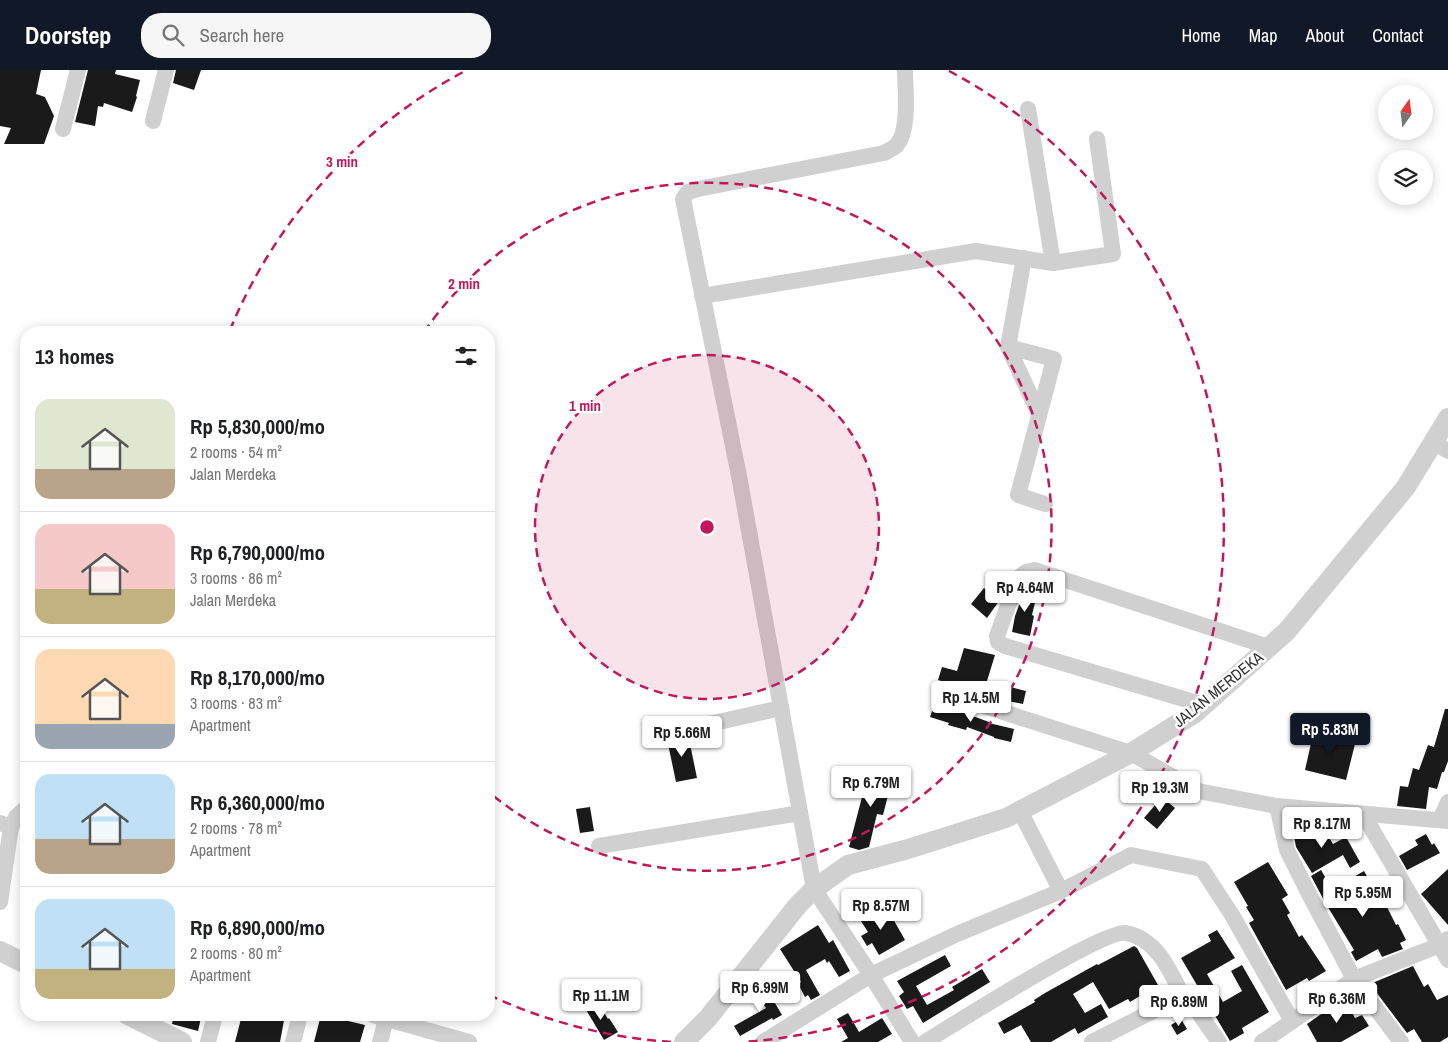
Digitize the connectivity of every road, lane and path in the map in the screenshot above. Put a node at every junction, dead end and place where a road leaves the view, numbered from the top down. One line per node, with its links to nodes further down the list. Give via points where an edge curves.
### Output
1 (78, 70): 6 (street)
2 (166, 70): 5 (street)
3 (904, 70): 10 (street, via 906,116 902,135 897,145 884,154 688,192 683,199)
4 (1028, 109): 9 (street)
5 (153, 121)
6 (63, 129)
7 (1097, 139): 9 (street, via 1113,254)
8 (1024, 258): 9 (street); 10 (street, via 976,251); 11 (street)
9 (1053, 263)
10 (702, 296): 19 (street)
11 (1008, 347): 12 (street); 12 (street, via 1054,359)
12 (1039, 414): 15 (street, via 1018,495)
13 (1448, 418): 14 (street, JALAN MERDEKA)
14 (1441, 447): 16 (street, JALAN MERDEKA, via 1287,631)
15 (1045, 504)
16 (1269, 647): 18 (street, JALAN MERDEKA); 18 (street, via 1035,570 1018,578 997,636 998,642)
17 (946, 694): 21 (street)
18 (1204, 705): 21 (street, JALAN MERDEKA)
19 (781, 708): 20 (street); 26 (street)
20 (706, 725)
21 (1131, 753): 23 (street, via 1198,791); 24 (street, JALAN MERDEKA)
22 (1448, 802): 28 (street)
23 (1277, 806): 27 (street); 39 (street, via 1287,850)
24 (1020, 811): 31 (street, JALAN MERDEKA, via 908,849 848,865); 32 (street)
25 (20, 813): 29 (street)
26 (800, 813): 30 (street); 31 (street)
27 (1363, 814): 28 (street); 34 (street)
28 (1444, 820)
29 (5, 825): 33 (street)
30 (599, 846)
31 (814, 889): 38 (street); 53 (street, JALAN MERDEKA, via 708,1018)
32 (1061, 891): 38 (street, via 957,934); 46 (street, via 1131,855 1202,870 1232,915)
33 (0, 902)
34 (1444, 942): 36 (street); 39 (street)
35 (0, 951): 37 (street)
36 (1448, 960)
37 (20, 961)
38 (871, 975): 54 (street); 55 (street)
39 (1354, 979): 46 (street); 47 (street)
40 (1184, 999): 56 (street, via 1161,955 1141,938 1124,932 1043,971); 57 (street, via 1164,1005); 58 (street, via 1198,1012)
41 (140, 1021): 48 (street)
42 (213, 1021): 49 (street)
43 (298, 1021): 50 (street)
44 (380, 1021): 51 (street)
45 (394, 1021): 52 (street)
46 (1292, 1021): 59 (street)
47 (1398, 1041)
48 (182, 1042)
49 (208, 1042)
50 (293, 1042)
51 (380, 1042)
52 (469, 1042)
53 (684, 1042)
54 (763, 1042)
55 (912, 1042)
56 (924, 1042)
57 (1092, 1042)
58 (1219, 1042)
59 (1262, 1042)

